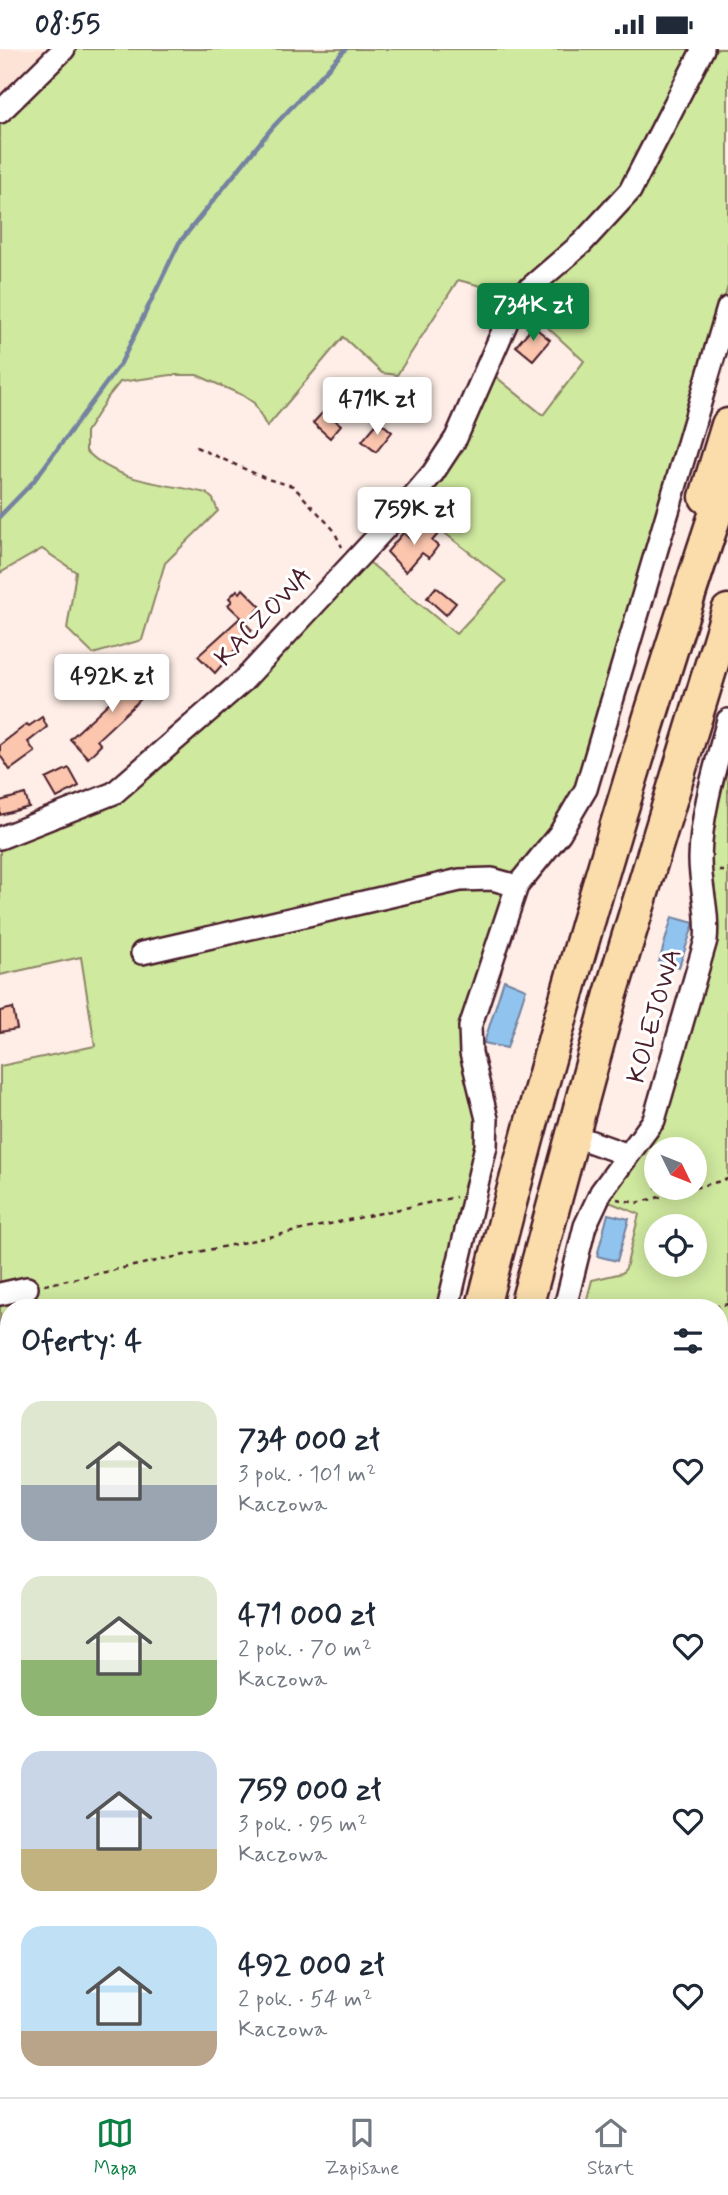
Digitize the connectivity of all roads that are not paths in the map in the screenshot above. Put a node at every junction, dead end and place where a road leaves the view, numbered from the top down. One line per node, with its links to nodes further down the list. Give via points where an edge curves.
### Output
1 (64, 49): 3 (street)
2 (703, 49): 10 (street, KACZOWA, via 630,191 582,243 517,299 456,437 427,481 243,681 114,793)
3 (0, 111)
4 (728, 308): 11 (street, via 586,789 560,833)
5 (728, 425): 8 (highway, via 700,516)
6 (728, 476): 8 (highway)
7 (728, 611): 13 (highway, via 655,843)
8 (675, 638): 18 (highway, via 570,984)
9 (728, 720): 14 (street, KOLEJOWA, via 701,832 706,940 665,1090 654,1119)
10 (0, 838)
11 (517, 886): 12 (street, via 492,879 460,880); 17 (street, via 470,1027 471,1053 487,1119 486,1146)
12 (142, 953)
13 (572, 1135): 14 (street); 19 (highway)
14 (628, 1155): 20 (street, KOLEJOWA, via 601,1192 585,1226)
15 (27, 1288): 16 (street)
16 (0, 1294)
17 (450, 1299)
18 (485, 1299)
19 (528, 1299)
20 (567, 1299)

